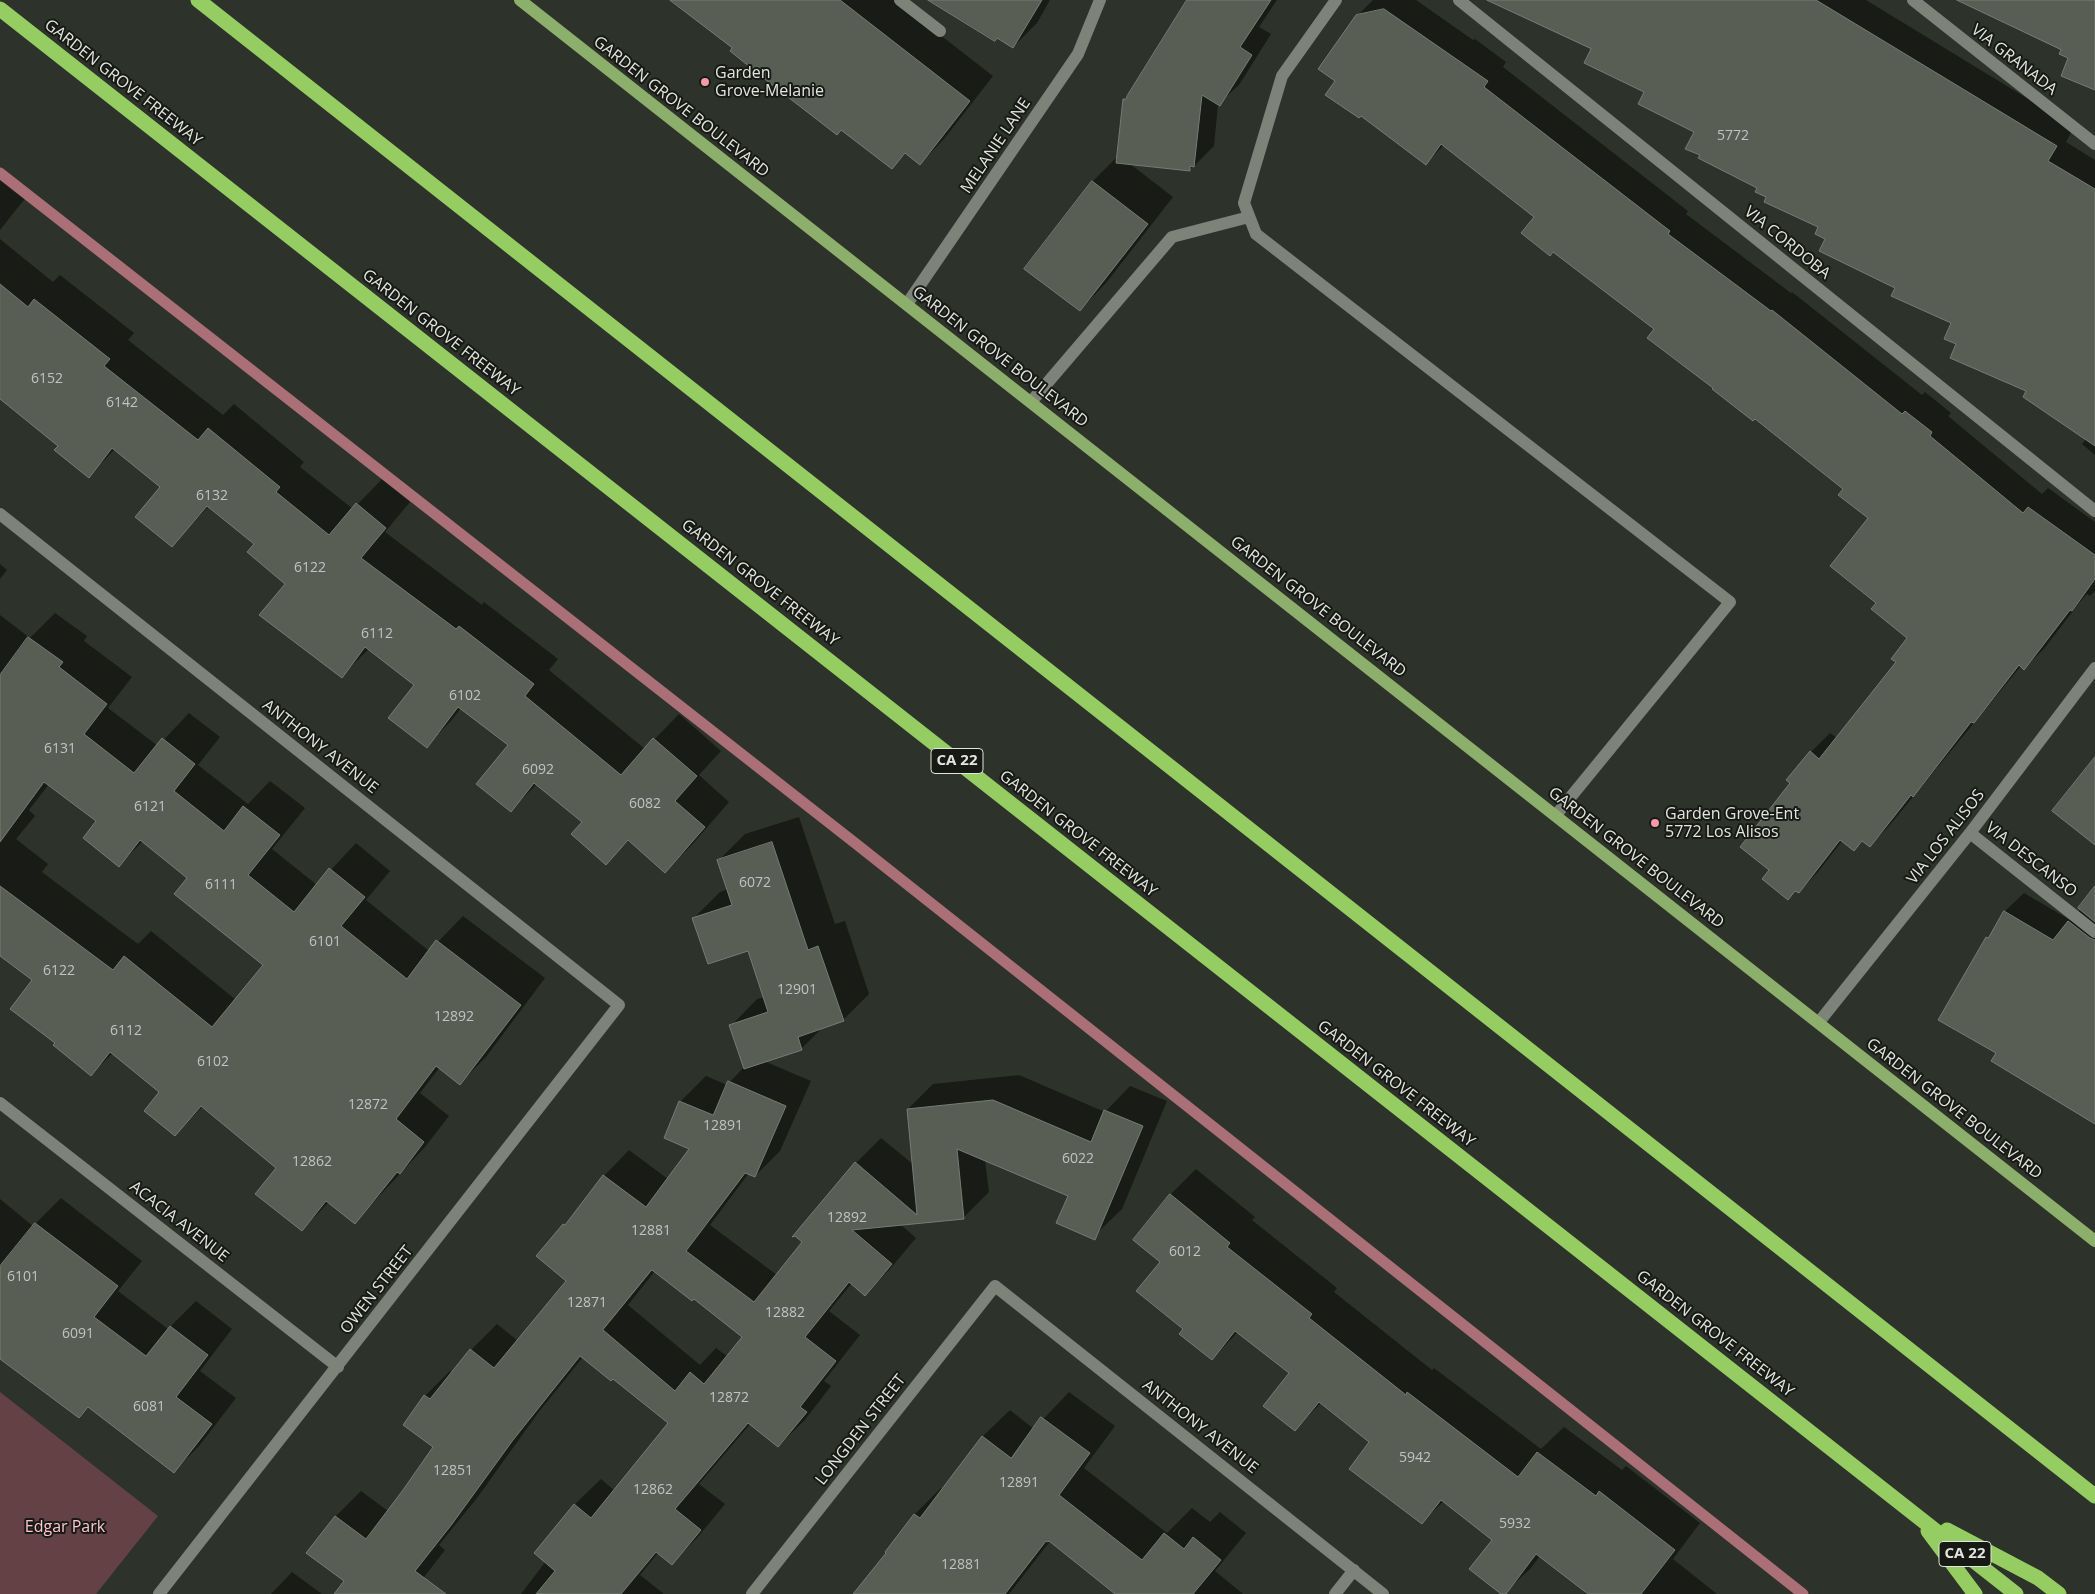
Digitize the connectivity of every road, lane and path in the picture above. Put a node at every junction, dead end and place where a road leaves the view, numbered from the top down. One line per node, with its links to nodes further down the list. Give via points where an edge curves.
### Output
1 (198, 0): 26 (highway)
2 (520, 0): 12 (main road, GARDEN GROVE BOULEVARD)
3 (900, 0): 9 (street)
4 (1100, 0): 12 (street, MELANIE LANE, via 1078,54)
5 (1336, 0): 11 (street, via 1282,76 1244,204)
6 (1459, 0): 14 (street, VIA CORDOBA)
7 (1913, 0): 10 (street, VIA GRANADA)
8 (0, 8): 27 (highway, GARDEN GROVE FREEWAY / CA 22)
9 (940, 31)
10 (2095, 144)
11 (1249, 217): 13 (street, via 1172,237); 17 (street, via 1256,234 1730,602)
12 (907, 304): 13 (main road, GARDEN GROVE BOULEVARD)
13 (1031, 402): 17 (main road, GARDEN GROVE BOULEVARD)
14 (2095, 511)
15 (0, 514): 20 (street, ANTHONY AVENUE)
16 (2095, 668): 18 (street, VIA LOS ALISOS)
17 (1556, 815): 21 (main road, GARDEN GROVE BOULEVARD)
18 (1970, 833): 19 (street, VIA DESCANSO); 21 (street, VIA LOS ALISOS)
19 (2095, 932)
20 (619, 1005): 25 (street, OWEN STREET)
21 (1819, 1022): 23 (main road, GARDEN GROVE BOULEVARD)
22 (0, 1103): 25 (street, ACACIA AVENUE)
23 (2095, 1241)
24 (995, 1286): 28 (street, ANTHONY AVENUE); 30 (street, LONGDEN STREET)
25 (338, 1367): 29 (street, OWEN STREET)
26 (2095, 1496)
27 (1914, 1514): 33 (highway); 34 (highway, GARDEN GROVE FREEWAY / CA 22); 35 (highway, via 2038,1578)
28 (1354, 1570): 31 (street); 32 (street, ANTHONY AVENUE)
29 (159, 1594)
30 (752, 1594)
31 (1335, 1594)
32 (1383, 1594)
33 (1975, 1594)
34 (2016, 1594)
35 (2059, 1594)

